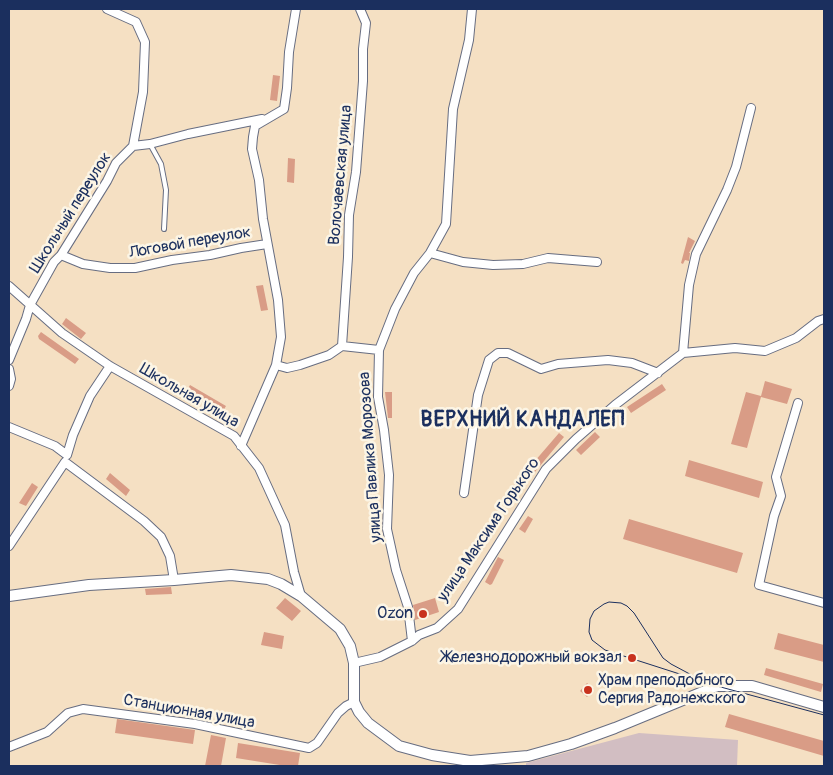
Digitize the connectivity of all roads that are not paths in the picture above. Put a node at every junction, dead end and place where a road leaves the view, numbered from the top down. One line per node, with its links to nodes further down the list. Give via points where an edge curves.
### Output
1 (107, 9): 8 (street, Школьный переулок, via 136,22 145,42 143,92)
2 (296, 9): 6 (street, Логовой переулок, via 284,108)
3 (360, 9): 17 (street, Волочаевская улица, via 366,23 356,172 349,215)
4 (472, 9): 11 (street, улица Павлика Морозова, via 469,40 452,109 446,224)
5 (750, 108): 19 (street, via 733,174 696,254 689,285)
6 (269, 118): 7 (street); 10 (street, Логовой переулок, via 255,126 252,149)
7 (150, 144): 8 (street); 9 (lane, via 160,164 166,190)
8 (133, 146): 12 (street, Школьный переулок, via 116,162)
9 (164, 229)
10 (267, 244): 12 (street, Логовой переулок, via 135,268 83,264); 21 (street, Логовой переулок, via 278,300 281,337)
11 (430, 253): 13 (street, via 463,262 493,265 523,264 548,258); 18 (street, улица Павлика Морозова, via 414,273 395,308)
12 (60, 255): 15 (street, Школьный переулок)
13 (597, 262)
14 (9, 286): 15 (street, Школьная улица)
15 (30, 305): 20 (street, Школьный переулок); 22 (street, Школьная улица, via 62,333)
16 (824, 319): 19 (street, via 796,338 766,351 735,348)
17 (342, 346): 18 (street); 21 (street, via 329,355 300,365 287,368)
18 (379, 350): 36 (street, улица Павлика Морозова, via 378,397 389,475 387,529 408,607)
19 (683, 353): 24 (street, улица Максима Горького)
20 (9, 360)
21 (276, 365): 28 (street, Логовой переулок)
22 (110, 366): 28 (street, Школьная улица, via 234,436); 29 (street, via 90,396)
23 (9, 369): 25 (street)
24 (658, 373): 30 (street, via 632,363 608,360 558,364 541,369 508,353 498,353 489,360 478,395); 36 (street, улица Максима Горького, via 602,416 546,469 458,609 438,628)
25 (9, 386)
26 (798, 403): 35 (street, via 776,477 781,496 759,585)
27 (9, 427): 29 (street, via 54,446)
28 (241, 446): 34 (street, Школьная улица, via 259,468 285,525)
29 (66, 459): 31 (street); 32 (street, via 161,537 170,556)
30 (464, 493)
31 (9, 546)
32 (174, 580): 33 (street, via 89,584); 34 (street, via 231,574 250,576 281,584)
33 (9, 596)
34 (301, 596): 37 (street, via 340,629 350,646)
35 (824, 603)
36 (412, 641): 37 (street, улица Максима Горького, via 380,657)
37 (354, 663): 38 (street)
38 (354, 702): 39 (street, via 368,723 399,746 470,761 528,756 571,744 717,686 752,686); 40 (street, Станционная улица, via 338,713 317,743 309,748 195,724 83,709 68,713 47,732)
39 (824, 707)
40 (9, 747)

